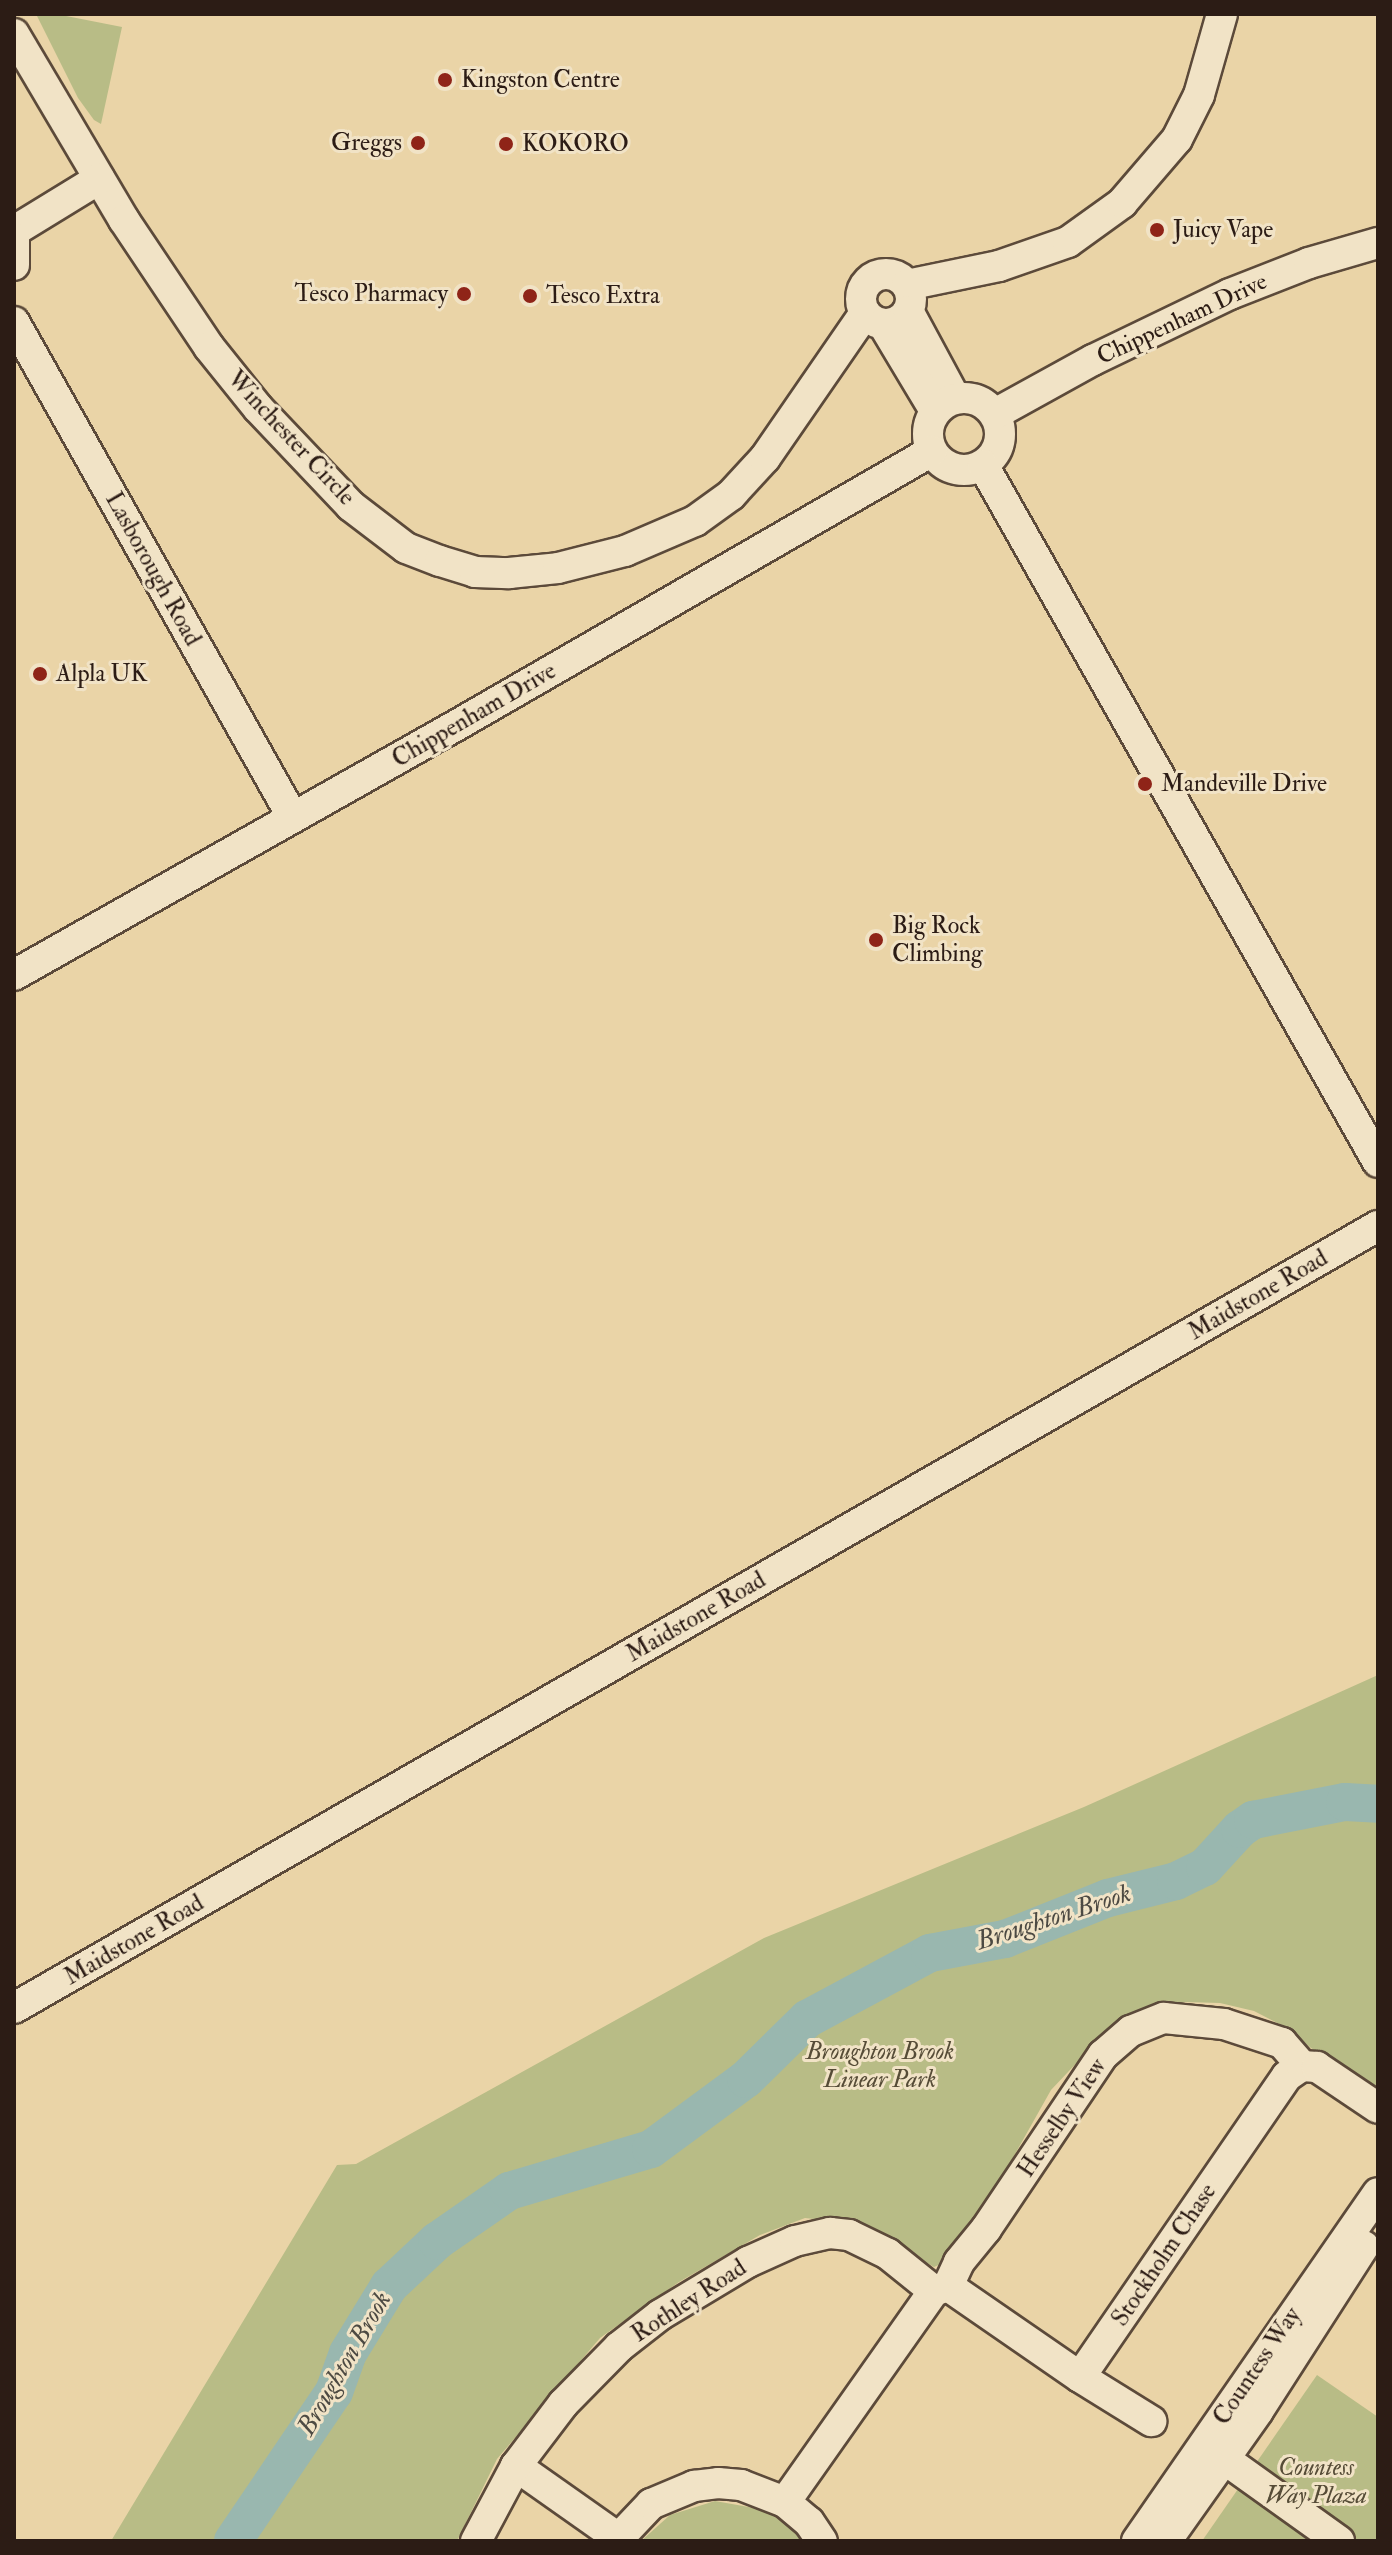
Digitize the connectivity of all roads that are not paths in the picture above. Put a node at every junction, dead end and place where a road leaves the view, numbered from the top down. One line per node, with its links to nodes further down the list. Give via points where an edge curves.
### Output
1 (1222, 14): 8 (street, via 1199,95 1177,139 1122,203 1086,232)
2 (14, 34): 3 (street, Winchester Circle)
3 (99, 179): 4 (street); 8 (street, Winchester Circle, via 209,347 287,442 351,506 406,548 475,572 586,563 695,521 731,495)
4 (14, 231)
5 (14, 238): 7 (street)
6 (1378, 243): 11 (street, Chippenham Drive, via 1230,294)
7 (14, 265)
8 (891, 309): 10 (street)
9 (14, 322): 14 (street, Lasborough Road)
10 (945, 404): 11 (street, via 982,402); 12 (street, via 927,430)
11 (995, 414): 13 (street, via 1000,438)
12 (932, 451): 13 (street, via 937,460 958,470); 14 (street, Chippenham Drive)
13 (983, 465): 16 (street)
14 (292, 816): 15 (street, Chippenham Drive)
15 (14, 975)
16 (1378, 1162)
17 (1378, 1226): 18 (street, Maidstone Road)
18 (14, 2008)
19 (1302, 2066): 20 (street, via 1317,2067); 23 (street, Hesselby View, via 1282,2043 1224,2024 1164,2018 1131,2031 1103,2055); 24 (street, Stockholm Chase, via 1287,2076)
20 (1378, 2108)
21 (1378, 2193): 26 (street, Countess Way)
22 (1378, 2224): 26 (street, Countess Way)
23 (941, 2288): 24 (street); 27 (street, Rothley Road, via 849,2235 830,2233 795,2241 706,2286 619,2347 563,2404); 28 (street, Hesselby View)
24 (1080, 2377): 25 (street)
25 (1151, 2421)
26 (1214, 2452): 32 (street, Countess Way); 33 (street, Countess Way); 34 (street)
27 (516, 2466): 29 (street); 30 (street, Rothley Road)
28 (785, 2502): 29 (street, via 741,2485 694,2486 651,2504); 31 (street)
29 (617, 2540)
30 (476, 2541)
31 (822, 2541)
32 (1137, 2541)
33 (1166, 2541)
34 (1339, 2541)

